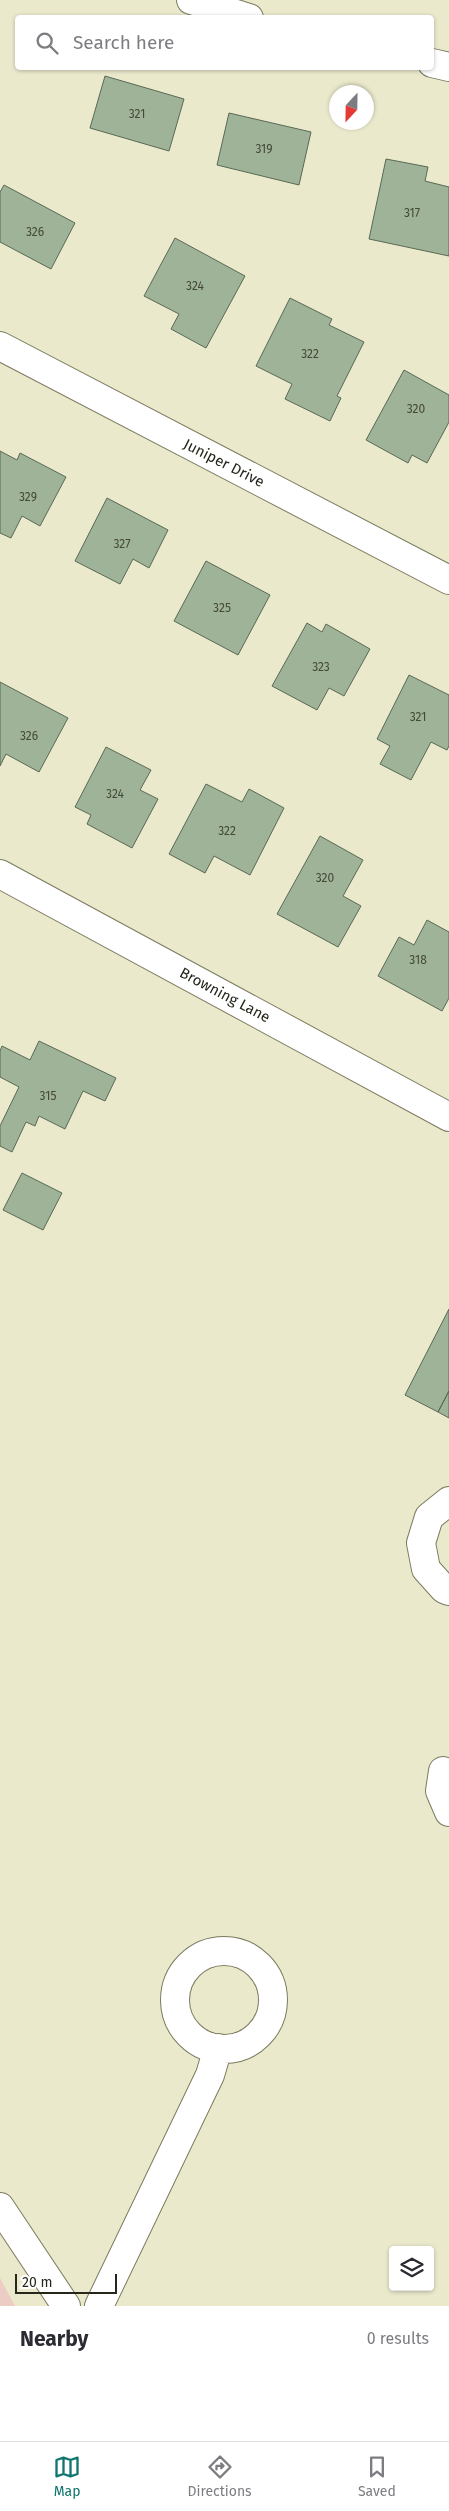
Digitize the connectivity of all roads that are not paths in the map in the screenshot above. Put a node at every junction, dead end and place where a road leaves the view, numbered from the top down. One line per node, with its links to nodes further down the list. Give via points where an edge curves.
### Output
1 (191, 0): 2 (street)
2 (240, 15)
3 (434, 63): 4 (street)
4 (449, 66)
5 (0, 346): 6 (street, Juniper Drive)
6 (449, 580)
7 (0, 874): 8 (street, Browning Lane)
8 (449, 1117)
9 (449, 1501): 10 (street, via 430,1517 421,1543 426,1569 444,1589)
10 (449, 1590)
11 (443, 1771): 12 (street, via 440,1791)
12 (449, 1812)
13 (218, 2048): 16 (street, via 210,2075)
14 (0, 2207): 15 (street)
15 (66, 2306)
16 (99, 2306)

